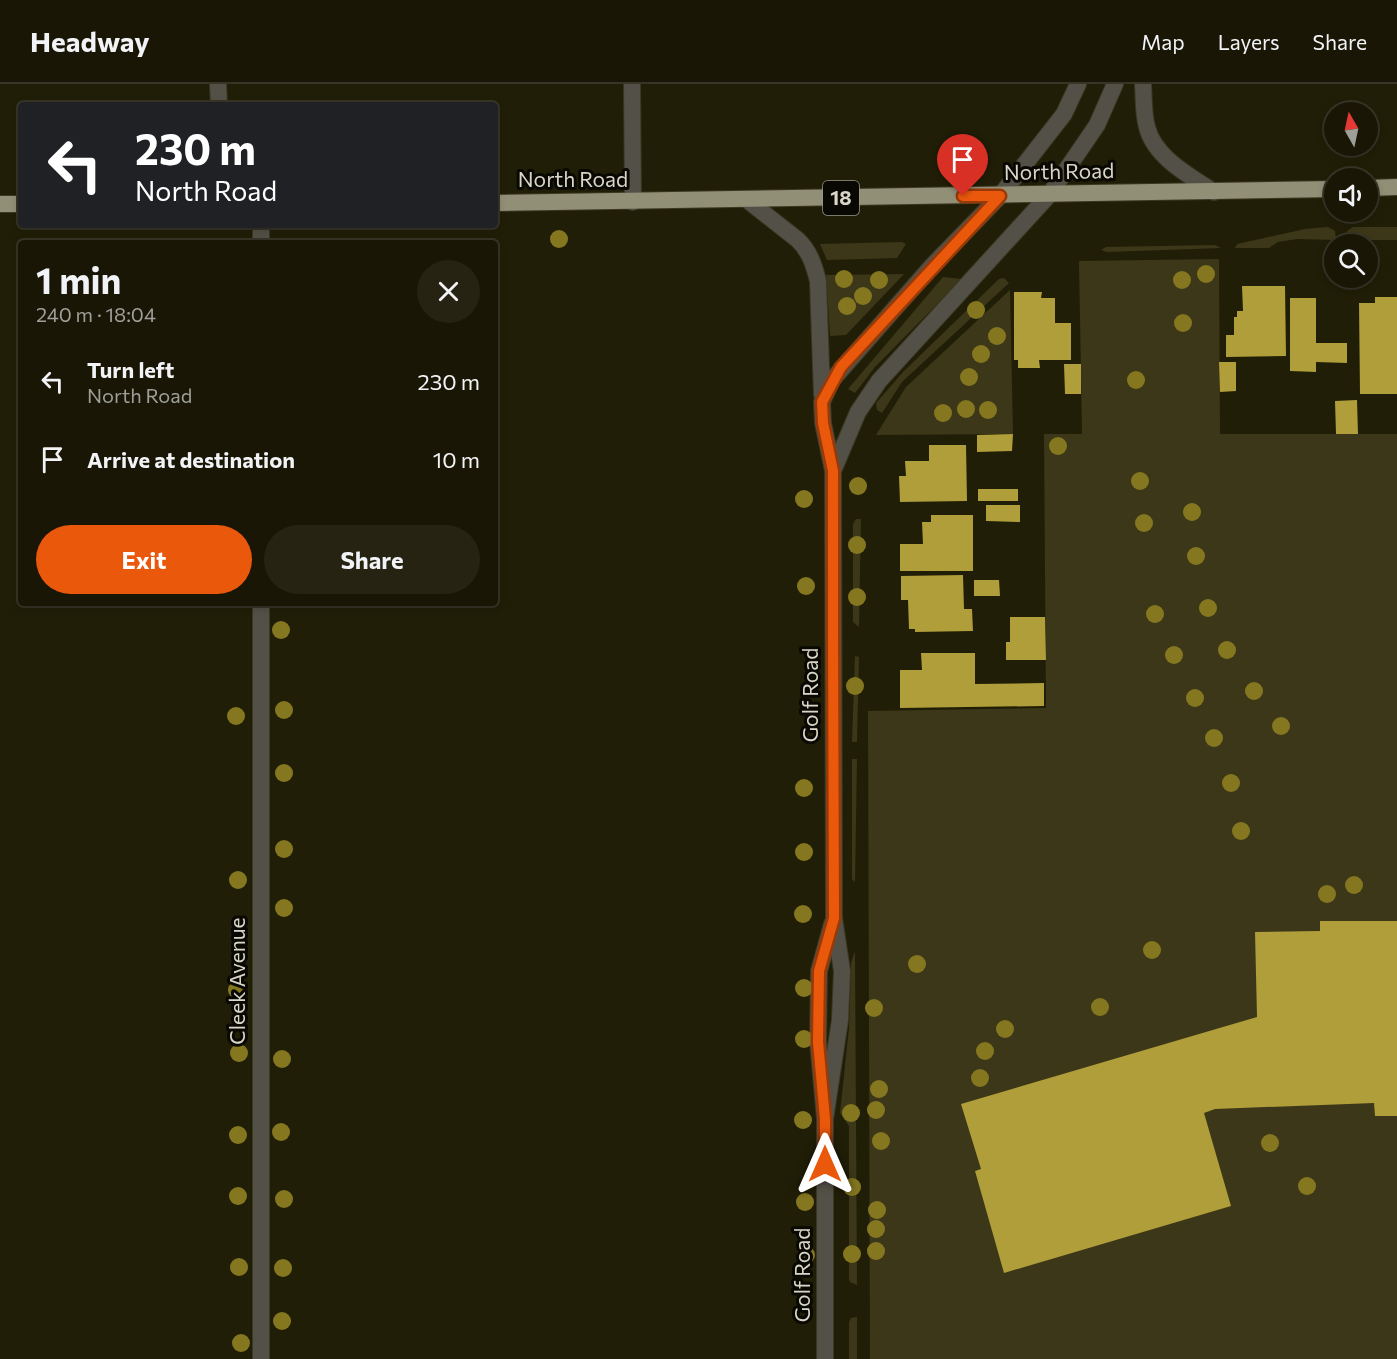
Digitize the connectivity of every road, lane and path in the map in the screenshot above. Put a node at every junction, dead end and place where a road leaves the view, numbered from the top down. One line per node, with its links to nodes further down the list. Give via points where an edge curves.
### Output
1 (218, 84): 6 (street)
2 (632, 84): 14 (street)
3 (1078, 84): 12 (street, via 1065,114)
4 (1115, 84): 11 (street, Golf Road, via 1097,125)
5 (1143, 84): 10 (street, via 1147,130 1159,149 1175,166)
6 (219, 102)
7 (1397, 187): 8 (highway)
8 (1378, 188)
9 (1324, 189): 10 (highway, North Road / 18)
10 (1214, 192): 11 (highway, North Road / 18)
11 (1049, 195): 12 (highway, North Road / 18); 19 (street, Golf Road, via 879,381 858,412)
12 (1000, 196): 13 (highway, North Road / 18); 18 (street, via 841,367)
13 (746, 199): 14 (highway, North Road / 18); 18 (street, Golf Road, via 798,240 814,265 818,281)
14 (633, 202): 15 (highway, North Road / 18)
15 (498, 203)
16 (0, 204): 17 (highway)
17 (18, 204)
18 (822, 402): 19 (street, Golf Road)
19 (833, 471): 22 (street, Golf Road, via 834,918 842,971 840,1020 825,1119)
20 (261, 606): 21 (street, Cleek Avenue)
21 (261, 1359)
22 (825, 1359)

